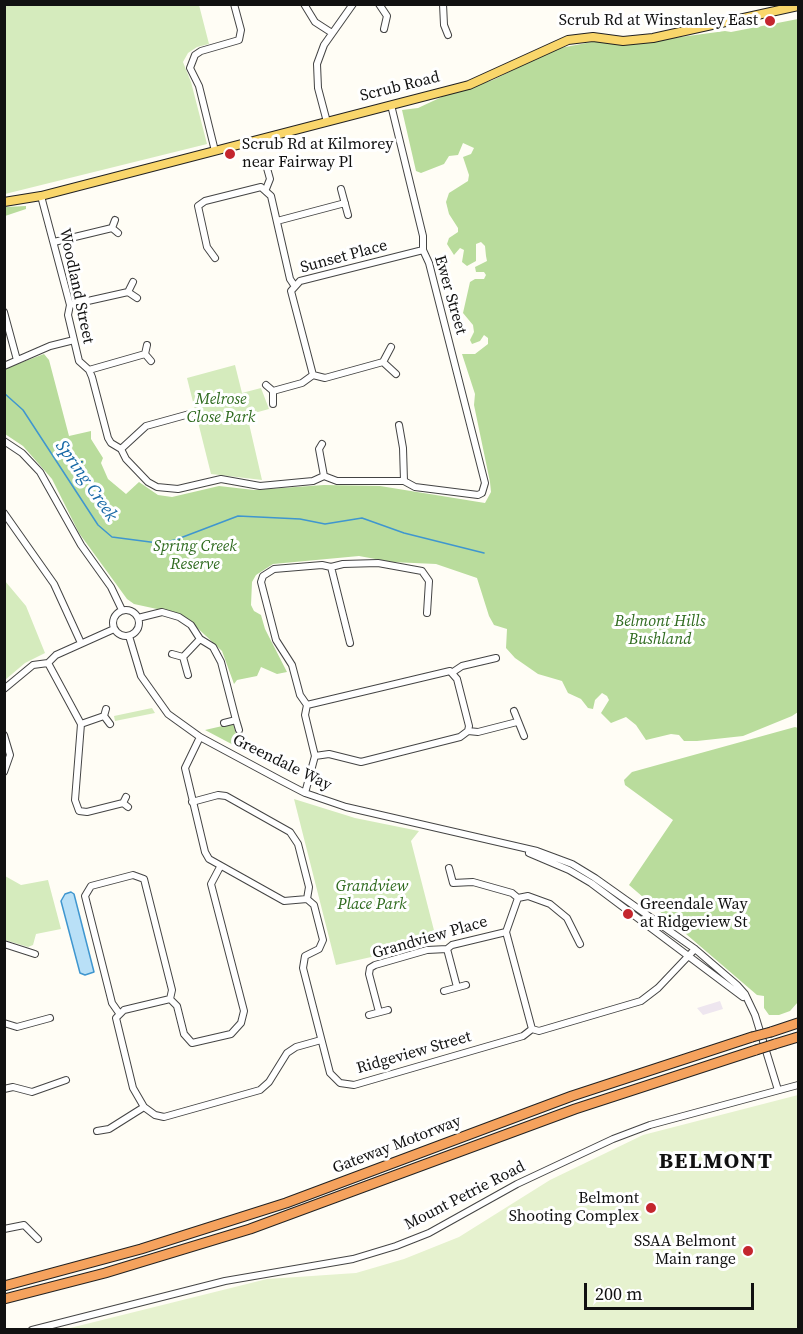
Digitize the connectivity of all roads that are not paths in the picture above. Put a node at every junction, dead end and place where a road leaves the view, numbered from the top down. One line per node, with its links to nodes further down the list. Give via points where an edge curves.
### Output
1 (234, 4): 12 (street, via 241,30 239,40 201,51 190,68 199,86)
2 (304, 4): 8 (street, via 315,22)
3 (353, 4): 8 (street)
4 (379, 4): 7 (street, via 387,16)
5 (443, 4): 9 (street)
6 (798, 6): 10 (main road, Scrub Road, via 652,38 568,40 483,81)
7 (384, 29)
8 (332, 33): 11 (street, via 317,64 318,88)
9 (448, 35)
10 (391, 105): 11 (main road, Scrub Road); 25 (street, Ewer Street, via 423,236)
11 (327, 122): 12 (main road, Scrub Road)
12 (215, 151): 16 (main road, Scrub Road)
13 (266, 161): 14 (street, via 270,179)
14 (266, 189): 21 (street); 26 (street, via 257,188 198,206 207,247)
15 (341, 189): 18 (street)
16 (41, 196): 17 (main road, Scrub Road); 24 (street, Woodland Street)
17 (4, 202)
18 (345, 203): 19 (street); 21 (street)
19 (348, 215)
20 (115, 220): 22 (street)
21 (277, 221): 28 (street)
22 (112, 228): 23 (street); 24 (street)
23 (118, 233)
24 (54, 242): 31 (street, Woodland Street)
25 (423, 250): 28 (street, Sunset Place); 54 (street, Ewer Street, via 485,483)
26 (215, 258)
27 (133, 282): 29 (street)
28 (294, 285): 43 (street, Sunset Place, via 291,296)
29 (128, 292): 30 (street); 31 (street)
30 (137, 298)
31 (70, 305): 33 (street, Woodland Street, via 68,315)
32 (4, 312): 37 (street)
33 (74, 340): 37 (street); 41 (street, Woodland Street, via 79,362)
34 (147, 345): 36 (street)
35 (391, 346): 39 (street)
36 (144, 354): 38 (street); 41 (street)
37 (17, 360): 40 (street)
38 (151, 361)
39 (383, 362): 42 (street); 43 (street, via 325,378)
40 (4, 366)
41 (89, 370): 51 (street, Woodland Street, via 108,438)
42 (396, 374)
43 (313, 375): 45 (street, via 302,383)
44 (266, 385): 45 (street)
45 (273, 391): 46 (street)
46 (273, 404)
47 (193, 413): 51 (street, via 176,421 146,426)
48 (399, 425): 53 (street)
49 (4, 441): 57 (street, via 40,472)
50 (322, 444): 52 (street, via 319,449)
51 (121, 449): 52 (street, Woodland Street, via 148,482 169,489 221,479 260,486 313,481)
52 (324, 476): 53 (street, Woodland Street, via 337,481)
53 (404, 481): 54 (street, Woodland Street, via 415,487 474,496)
54 (482, 493)
55 (4, 513): 63 (street, via 54,584)
56 (331, 567): 58 (street, via 378,564 425,573 429,581); 64 (street); 72 (street, via 274,569 266,572 261,582 276,640 292,665 300,695)
57 (122, 610): 59 (street, via 130,610); 60 (street, via 114,618)
58 (427, 613)
59 (138, 618): 61 (street, via 138,627); 62 (street, via 162,612 179,617 191,625)
60 (114, 629): 61 (street); 63 (street)
61 (129, 636): 83 (street, Greendale Way, via 151,693 168,714)
62 (200, 639): 66 (street); 74 (street, via 218,653)
63 (81, 643): 68 (street)
64 (351, 643)
65 (172, 654): 66 (street)
66 (183, 657): 70 (street)
67 (496, 658): 69 (street)
68 (48, 663): 71 (street, via 27,669); 77 (street)
69 (453, 672): 72 (street); 80 (street, via 458,679)
70 (188, 675)
71 (4, 689)
72 (308, 705): 84 (street, via 305,715)
73 (514, 711): 75 (street)
74 (236, 720): 76 (street); 79 (street)
75 (517, 722): 80 (street); 82 (street)
76 (224, 723)
77 (81, 724): 78 (street, via 105,713); 88 (street, via 75,800 79,810 87,812)
78 (110, 724)
79 (239, 730)
80 (468, 731): 84 (street, via 460,737 361,762 328,754)
81 (4, 735): 85 (street, via 10,755)
82 (524, 736)
83 (200, 737): 86 (street, Greendale Way); 87 (street, via 184,768)
84 (315, 756): 86 (street)
85 (4, 772)
86 (305, 793): 97 (street, Greendale Way, via 346,807 513,847 584,878)
87 (192, 802): 89 (street, via 205,852); 92 (street, via 226,796 290,832 298,844 309,887)
88 (126, 803)
89 (220, 867): 92 (street, via 284,901); 102 (street, via 212,884 244,1011 241,1023 231,1034 192,1043 184,1034 177,1006)
90 (449, 868): 91 (street, via 453,883 473,882)
91 (518, 897): 93 (street); 95 (street, via 528,896 550,904 567,918)
92 (306, 899): 112 (street, Ridgeview Street, via 314,905 323,940 319,949 305,956 302,964)
93 (506, 932): 96 (street, Grandview Place, via 452,945); 110 (street)
94 (4, 944): 98 (street)
95 (580, 944)
96 (447, 950): 100 (street); 105 (street, Grandview Place, via 427,950 370,968)
97 (692, 952): 110 (street, Ridgeview Street, via 641,1001); 116 (street, Greendale Way, via 750,1004)
98 (35, 954)
99 (466, 985): 100 (street)
100 (457, 987): 101 (street)
101 (444, 991)
102 (170, 999): 104 (street); 104 (street, via 172,990 144,879 133,875 91,886 85,896 112,1003)
103 (388, 1010): 105 (street)
104 (119, 1012): 117 (street, via 117,1024 130,1077)
105 (380, 1012): 106 (street)
106 (369, 1015)
107 (50, 1018): 108 (street, via 16,1027)
108 (4, 1023)
109 (798, 1023): 121 (highway, Gateway Motorway, bridge, via 553,1102 286,1203 151,1246)
110 (532, 1029): 112 (street, Ridgeview Street, via 523,1036 347,1086 330,1073)
111 (798, 1038): 122 (highway, Gateway Motorway, bridge, via 575,1109 250,1229)
112 (321, 1040): 117 (street, via 287,1053 269,1082 255,1092 164,1117)
113 (66, 1080): 115 (street, via 32,1092)
114 (798, 1085): 116 (street, Mount Petrie Road)
115 (4, 1089)
116 (778, 1090): 123 (street, Mount Petrie Road, via 613,1139 396,1246 353,1259 225,1281)
117 (144, 1107): 118 (street, via 109,1129)
118 (97, 1131)
119 (4, 1229): 120 (street, via 24,1225)
120 (38, 1239)
121 (4, 1286)
122 (4, 1299)
123 (32, 1329)

